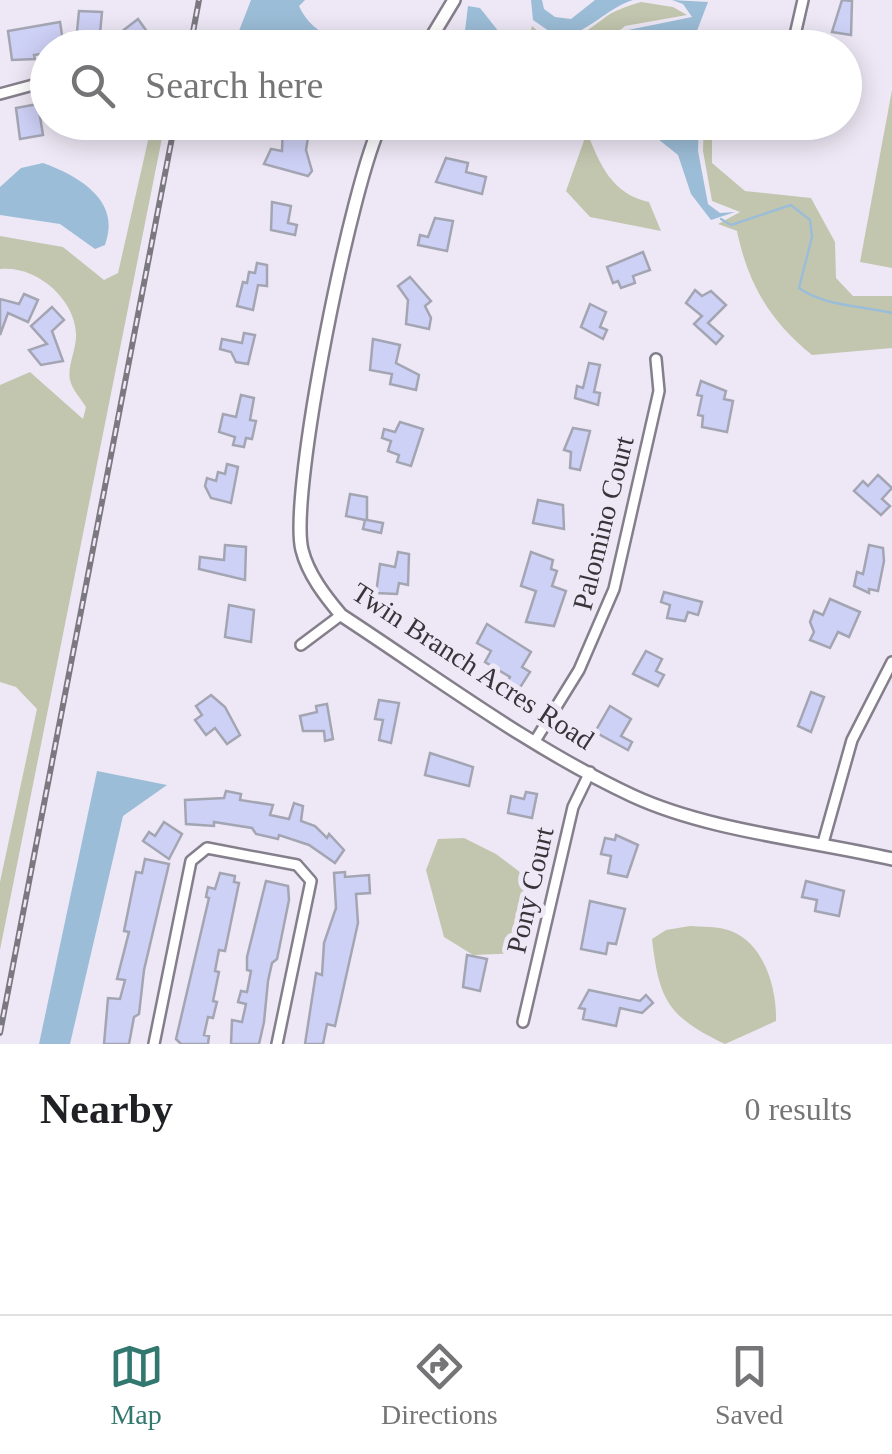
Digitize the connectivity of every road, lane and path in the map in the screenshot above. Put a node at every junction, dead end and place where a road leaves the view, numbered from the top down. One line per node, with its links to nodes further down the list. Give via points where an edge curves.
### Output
1 (454, 0): 3 (street)
2 (803, 0): 4 (street)
3 (436, 30)
4 (796, 30)
5 (30, 86): 6 (street)
6 (0, 94)
7 (373, 140): 9 (street, Twin Branch Acres Road, via 349,228 301,482 302,550)
8 (656, 359): 12 (street, Palomino Court, via 659,390 616,582 578,670)
9 (340, 616): 10 (street); 12 (street, Twin Branch Acres Road)
10 (301, 645)
11 (892, 662): 14 (street, via 852,740)
12 (535, 741): 13 (street, Twin Branch Acres Road)
13 (590, 772): 14 (street, Twin Branch Acres Road, via 635,797); 16 (street, Pony Court, via 572,807)
14 (823, 843): 15 (street, Twin Branch Acres Road)
15 (892, 859)
16 (523, 1022)
17 (154, 1044): 18 (street, via 190,861 206,848 297,865 311,880)
18 (277, 1044)

